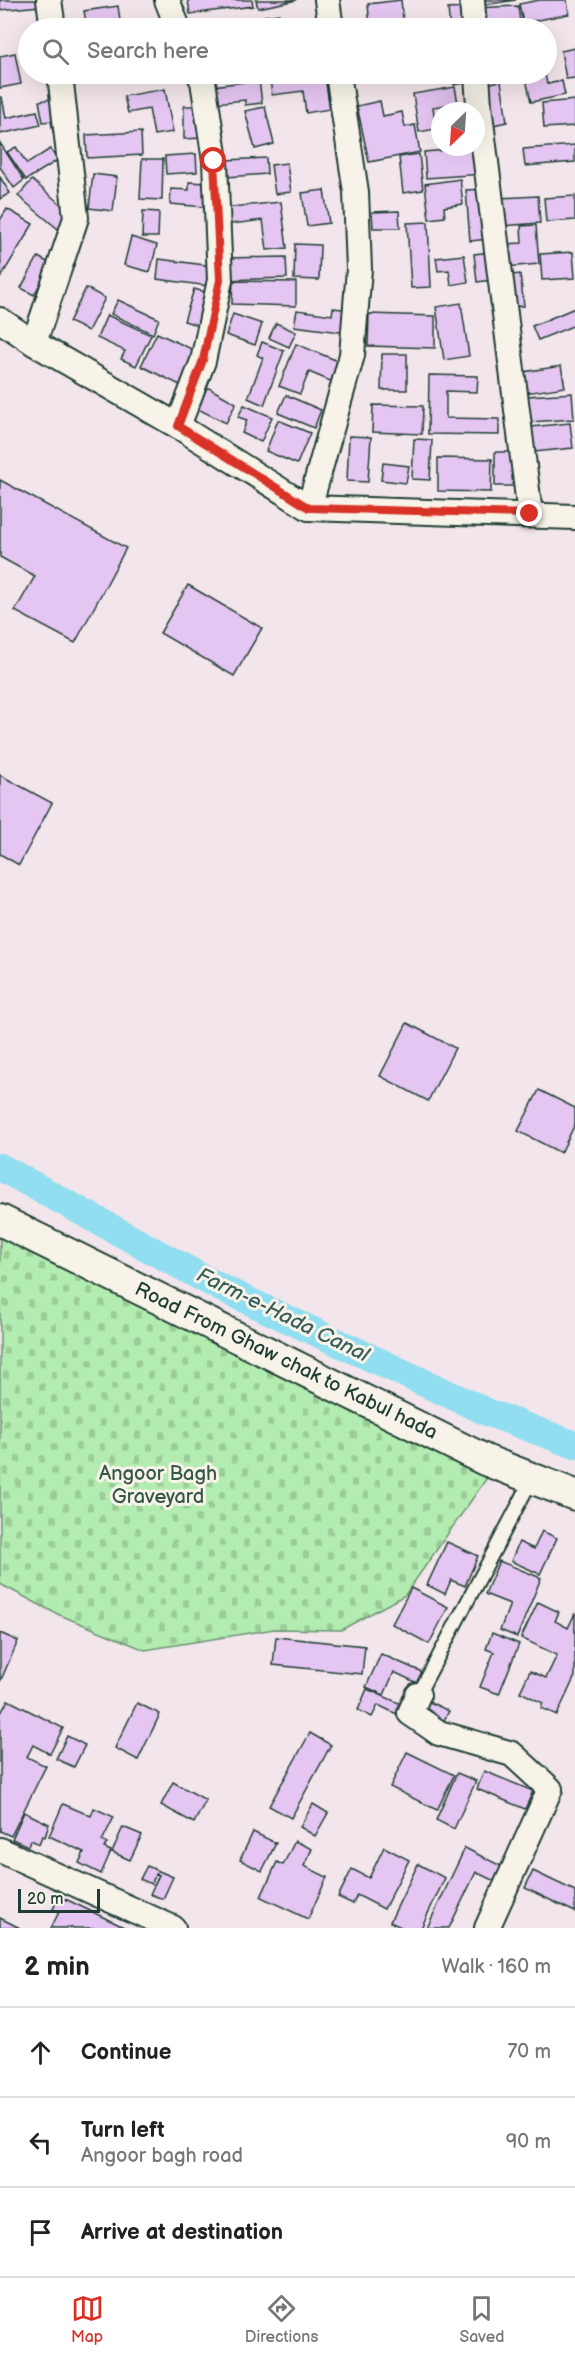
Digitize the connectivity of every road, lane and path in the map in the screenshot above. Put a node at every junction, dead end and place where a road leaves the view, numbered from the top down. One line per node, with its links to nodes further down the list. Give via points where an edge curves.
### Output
1 (48, 0): 5 (street)
2 (167, 0): 6 (street)
3 (327, 0): 7 (street)
4 (472, 0): 8 (street)
5 (51, 18)
6 (174, 18)
7 (330, 18)
8 (473, 18)
9 (61, 84): 14 (street, via 76,218)
10 (203, 84): 15 (street, via 214,161 220,280 203,360)
11 (340, 84): 16 (street, via 356,192 358,269 352,355)
12 (478, 84): 17 (street)
13 (0, 320): 14 (street)
14 (34, 343): 15 (street)
15 (178, 426): 16 (street)
16 (309, 508): 17 (street)
17 (530, 514): 18 (street)
18 (575, 517)
19 (0, 1220): 20 (street, Road From Ghaw chak to Kabul hada, via 485,1460)
20 (532, 1479): 21 (street, Road From Ghaw chak to Kabul hada); 22 (lane)
21 (575, 1495)
22 (418, 1695): 25 (street, via 410,1713 417,1719 439,1732 512,1754 550,1789)
23 (0, 1850): 24 (street)
24 (173, 1928)
25 (487, 1928)

